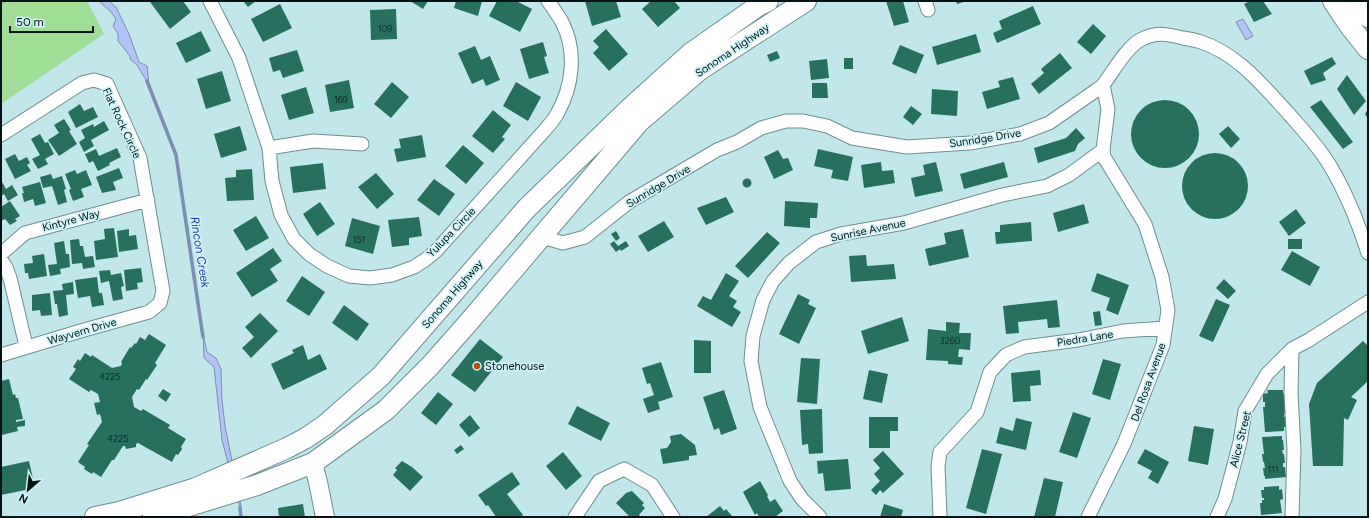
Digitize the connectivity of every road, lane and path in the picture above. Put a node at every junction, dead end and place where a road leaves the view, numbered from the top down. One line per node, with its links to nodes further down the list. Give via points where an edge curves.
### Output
1 (210, 1): 12 (street, Yulupa Circle, via 239,58)
2 (548, 1): 12 (street, Yulupa Circle, via 562,22 571,47 570,79 566,96 557,114 436,251 414,267 392,275 370,278 349,276 309,254 294,238 281,215 272,181)
3 (768, 1): 25 (main road, Sonoma Highway, via 691,53 628,110 527,208 381,376 325,425)
4 (806, 1): 15 (main road, Sonoma Highway, via 701,69 639,122)
5 (1333, 1): 8 (main road)
6 (1356, 1): 7 (main road)
7 (1368, 17)
8 (1368, 49)
9 (1103, 85): 13 (street, via 1108,109); 15 (street, Sunridge Drive, via 1050,123 1020,134 970,143 907,147 852,138 827,126 803,121 780,122 761,128 717,150 636,198 585,237 563,243); 16 (street, Sunridge Drive, via 1127,52 1140,40 1157,34 1170,34 1201,42 1224,53 1245,68 1266,89 1310,138 1328,163 1346,195)
10 (1, 135): 14 (street, Flat Rock Circle, via 82,84 94,80 107,84 140,158)
11 (362, 144): 12 (street, via 313,141)
12 (269, 148)
13 (1102, 150): 21 (street, Del Rosa Avenue, via 1145,224 1162,277 1168,310); 33 (street, Sunrise Avenue, via 1069,175 1047,186 1002,195 904,223 841,234 816,242 789,262 773,281 763,300 753,336 751,361 760,407 790,481 802,499)
14 (148, 200): 17 (street, Kintyre Way, via 25,233); 20 (street, Flat Rock Circle, via 162,291)
15 (542, 237): 26 (main road, Sonoma Highway, via 430,366 386,410)
16 (1368, 253)
17 (1, 254)
18 (1, 260): 22 (street, via 10,278)
19 (1368, 302): 23 (street, Alice Street)
20 (160, 303): 22 (street, Wayvern Drive, via 149,312)
21 (1165, 328): 34 (street, Piedra Lane, via 1024,347 1006,355 990,372 977,412 940,452); 35 (street, Del Rosa Avenue, via 1163,345 1124,444)
22 (26, 346): 24 (street, Wayvern Drive)
23 (1292, 349): 36 (street, Alice Street, via 1267,374 1245,411 1225,499); 37 (street)
24 (1, 355)
25 (306, 438): 26 (main road); 27 (main road, Sonoma Highway, via 254,464)
26 (313, 463): 27 (main road, Sonoma Highway, via 257,485); 30 (street)
27 (208, 492): 28 (main road, Sonoma Highway, via 186,492); 29 (main road, Sonoma Highway)
28 (95, 517)
29 (153, 517)
30 (325, 517)
31 (575, 517): 32 (street, via 599,481 624,469 652,485)
32 (673, 517)
33 (820, 517)
34 (940, 517)
35 (1088, 517)
36 (1217, 517)
37 (1292, 517)

